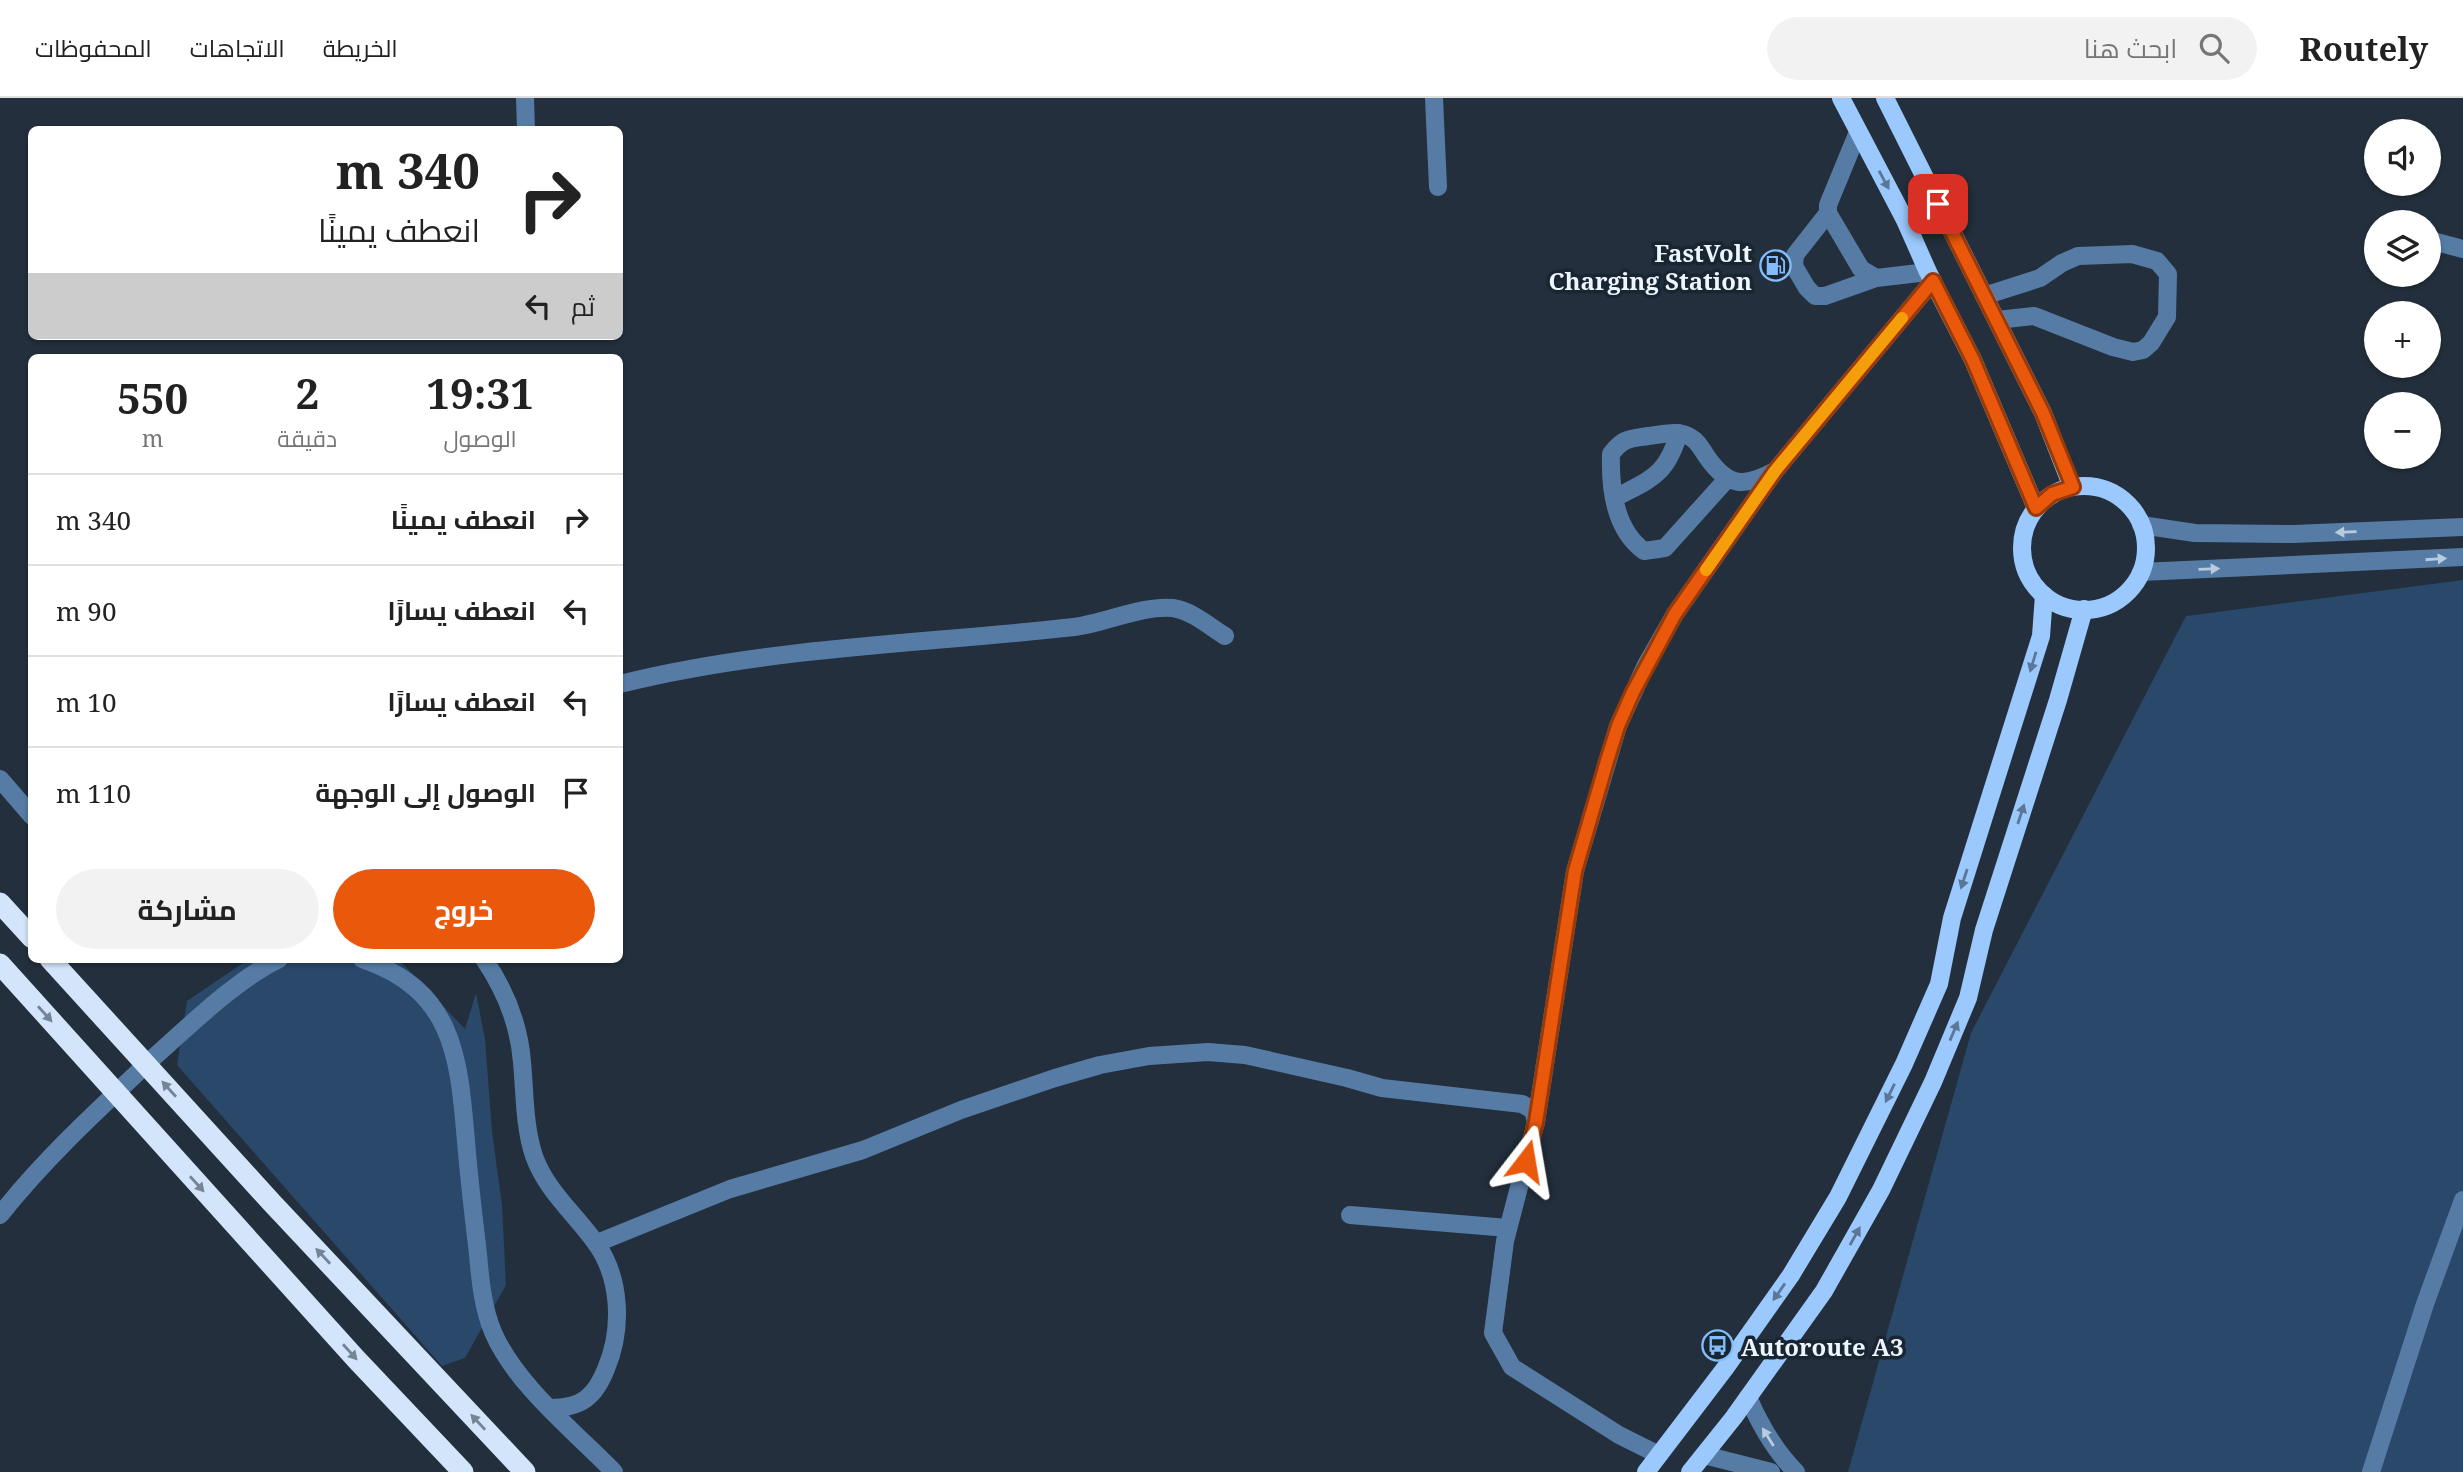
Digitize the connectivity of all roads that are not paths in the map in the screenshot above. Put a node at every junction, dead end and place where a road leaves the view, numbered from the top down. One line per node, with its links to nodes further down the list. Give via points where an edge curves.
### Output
1 (525, 98): 5 (street)
2 (1434, 98): 7 (street)
3 (1841, 98): 6 (main road)
4 (1885, 98): 13 (main road)
5 (526, 126)
6 (1858, 132): 8 (street); 11 (main road, one-way to 11)
7 (1438, 187)
8 (1828, 213): 12 (street, via 1861,269); 12 (street, via 1795,255 1794,266 1807,288 1815,296 1825,296)
9 (2441, 243): 10 (street)
10 (2463, 249)
11 (1930, 276): 12 (street); 16 (street); 20 (main road, via 1973,360)
12 (1876, 278)
13 (1984, 296): 14 (main road); 14 (street, via 2040,278 2078,256 2132,254 2157,261 2168,274 2167,317 2151,343 2133,352 2034,316)
14 (1997, 320): 18 (main road)
15 (1679, 433): 17 (street, via 1690,436); 19 (street, via 1667,465); 19 (street, via 1626,439 1616,447 1611,454)
16 (1775, 471): 17 (street, via 1753,482); 38 (street, via 1675,614 1618,726 1575,871)
17 (1727, 479): 19 (street, via 1665,548 1644,551 1635,544 1621,525)
18 (2073, 487): 20 (main road, via 2052,494); 21 (main road, via 2094,486 2113,493 2130,506)
19 (1615, 498)
20 (2036, 508): 25 (main road, via 2022,537 2023,559 2030,579)
21 (2141, 525): 22 (street, one-way to 21, via 2293,534 2195,533); 24 (main road, via 2145,553)
22 (2463, 527)
23 (2463, 556): 24 (street, one-way to 23)
24 (2140, 572): 26 (main road, via 2130,589 2113,602)
25 (2044, 595): 26 (main road, via 2063,606); 46 (main road, one-way to 46, via 2040,636 1952,918 1938,984 1904,1064 1838,1197 1796,1266)
26 (2084, 610): 44 (main road, one-way to 26, via 1824,1291 1881,1190 1933,1082 1968,998 1984,930)
27 (1225, 636): 28 (street, via 1189,613 1160,608 1078,626 732,661)
28 (623, 683)
29 (0, 779): 30 (street)
30 (28, 811)
31 (0, 904): 32 (highway)
32 (28, 934)
33 (54, 963): 49 (highway, one-way to 33)
34 (270, 963): 40 (street, via 185,1029 76,1130)
35 (372, 963): 45 (street, via 408,981 434,1009 452,1042 480,1270 492,1330 520,1377)
36 (487, 963): 43 (street, via 512,1009 529,1138 540,1171)
37 (0, 964): 48 (highway, one-way to 48)
38 (1536, 1122): 42 (street); 43 (street, via 1533,1110 1522,1104 1382,1088 1245,1055 1149,1056 1055,1078 863,1150 730,1189)
39 (2463, 1199): 55 (street)
40 (0, 1215)
41 (1350, 1215): 42 (street)
42 (1508, 1228): 46 (street, via 1493,1333 1512,1367 1619,1435)
43 (597, 1243): 45 (street, via 616,1296 614,1345 601,1381 587,1398 577,1405)
44 (1748, 1397): 47 (main road); 54 (street, one-way to 44, via 1766,1434)
45 (551, 1408): 50 (street)
46 (1660, 1455): 51 (main road)
47 (1704, 1455): 52 (main road); 53 (street)
48 (463, 1472)
49 (525, 1472)
50 (614, 1472)
51 (1646, 1472)
52 (1690, 1472)
53 (1771, 1472)
54 (1796, 1472)
55 (2371, 1472)

